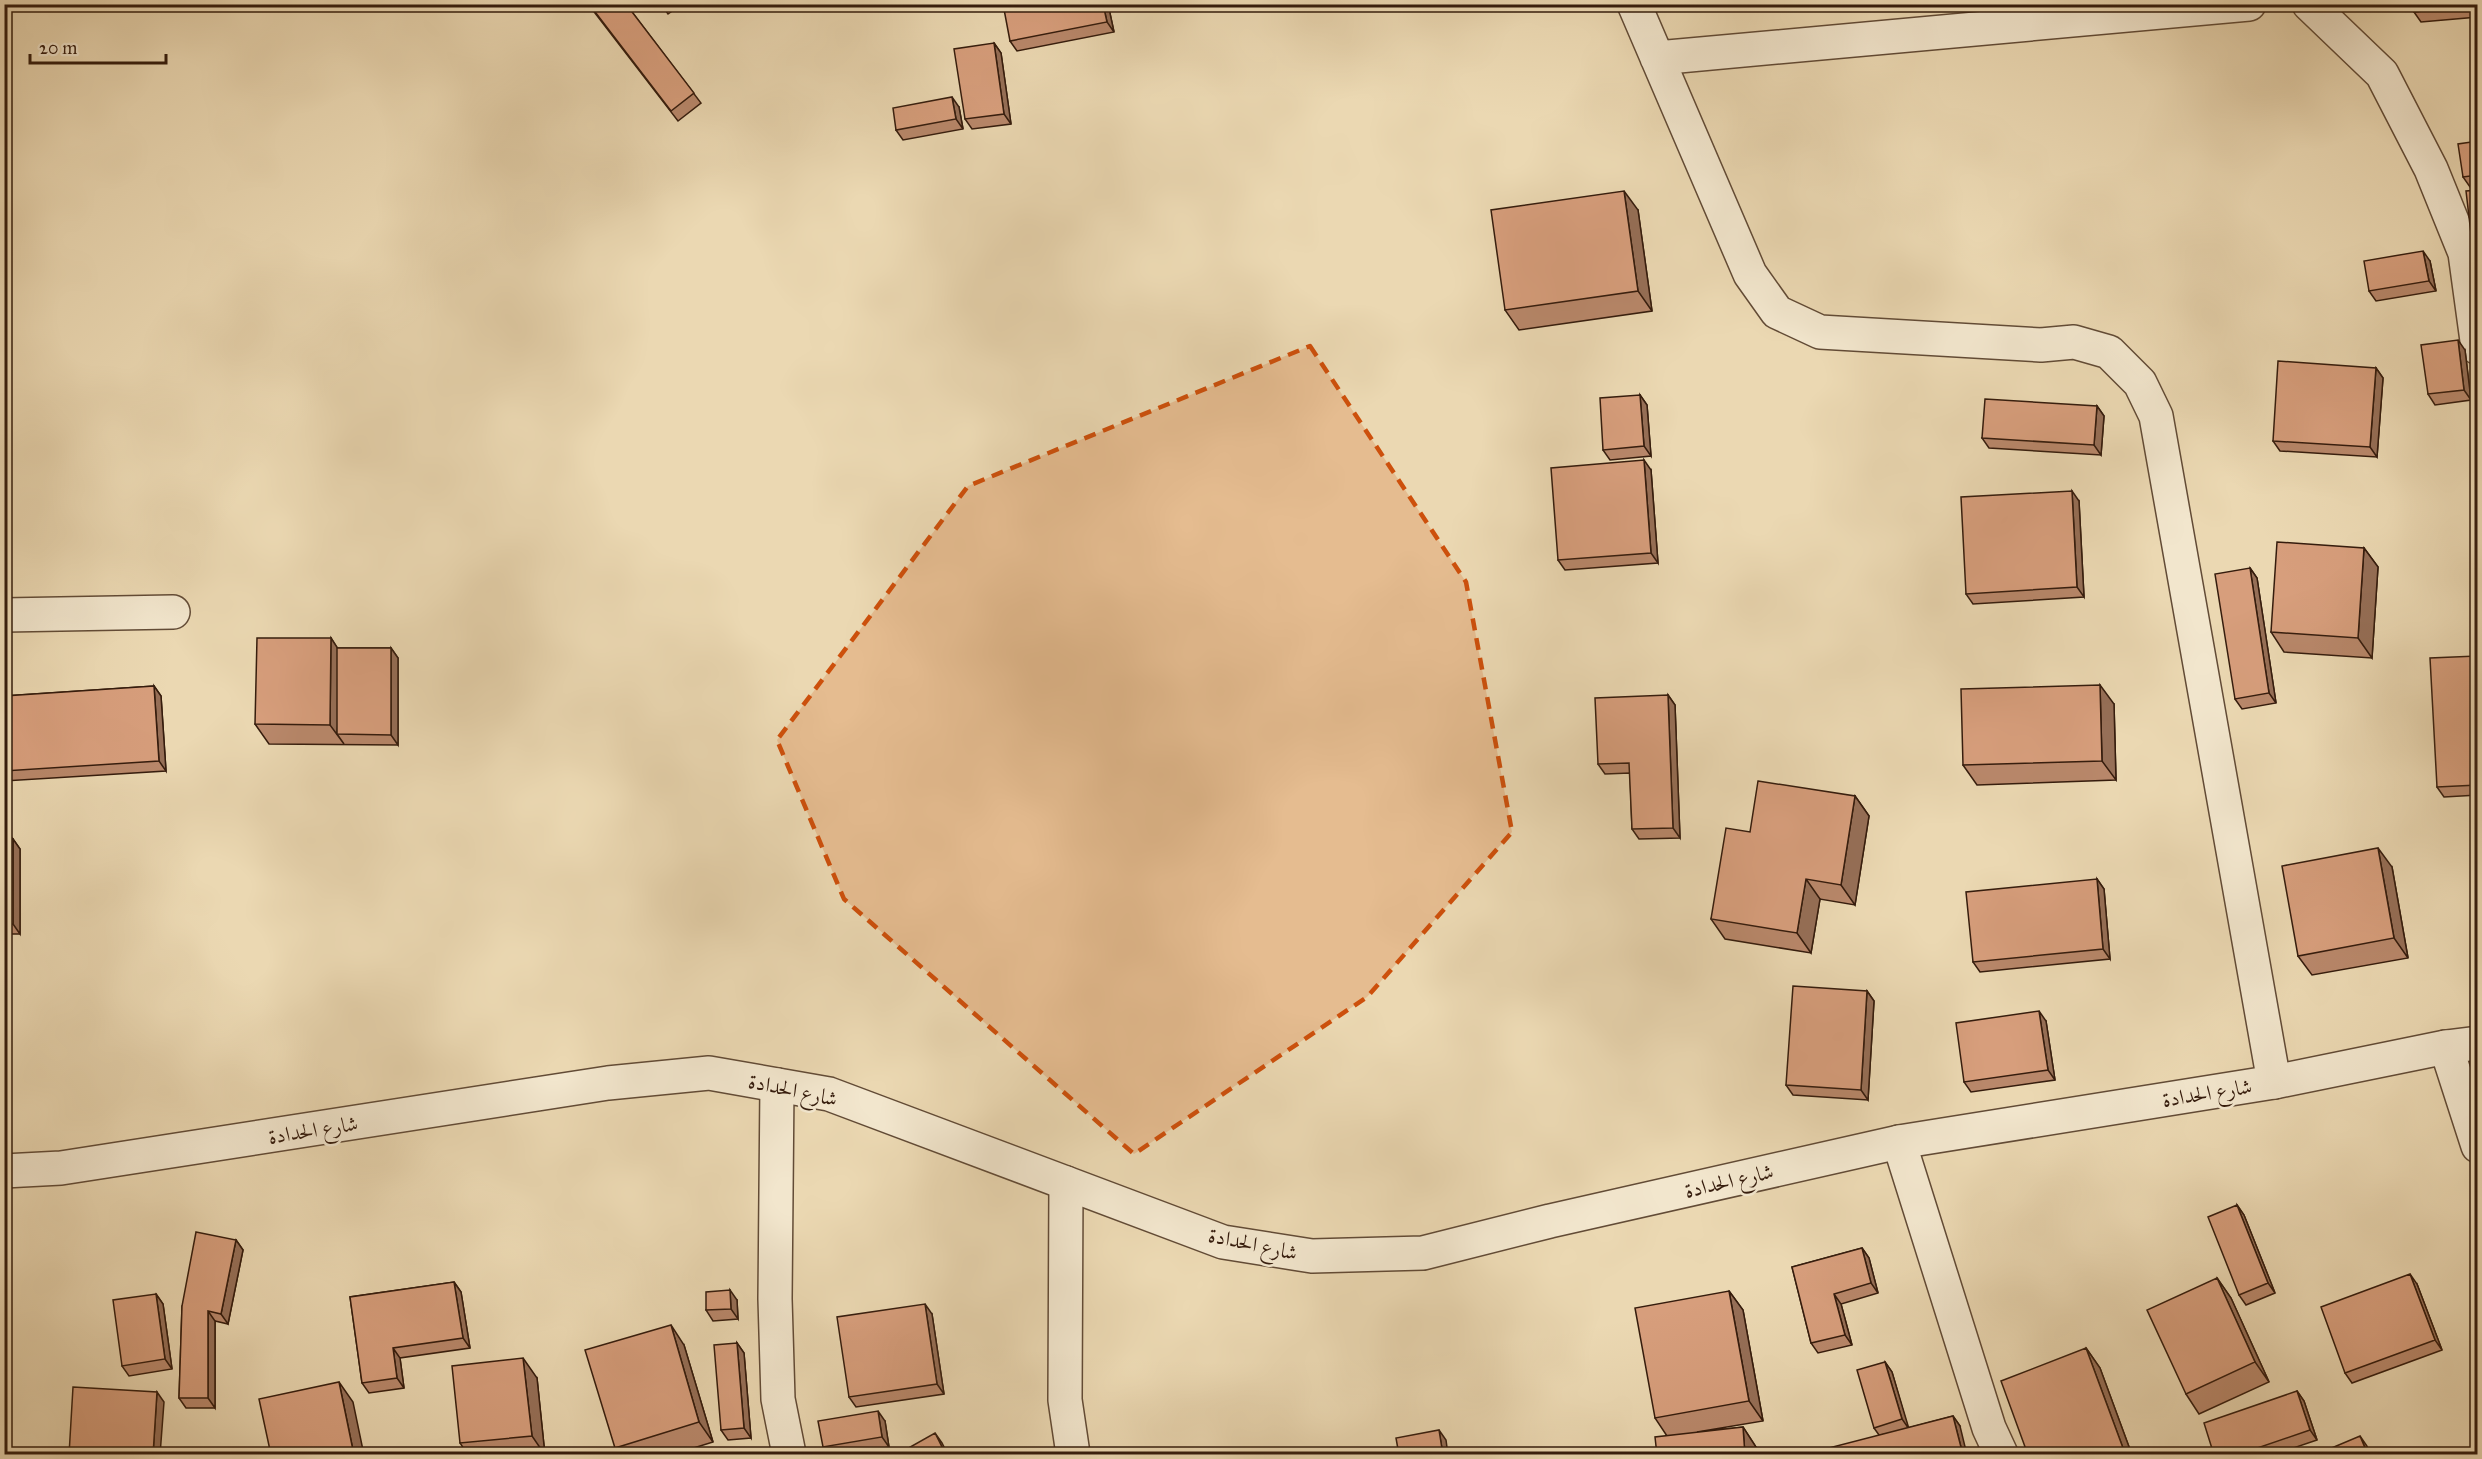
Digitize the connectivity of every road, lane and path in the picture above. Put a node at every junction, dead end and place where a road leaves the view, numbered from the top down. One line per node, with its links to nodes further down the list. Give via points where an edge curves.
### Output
1 (1634, 4): 4 (street)
2 (2249, 4): 4 (street)
3 (2309, 4): 5 (street, via 2382,74 2431,170 2465,253)
4 (1657, 58): 9 (street, via 1750,273 1777,312 1820,332 2041,345 2074,342 2109,352 2140,383 2156,416)
5 (2478, 348)
6 (173, 612): 7 (street)
7 (4, 615)
8 (2462, 1045): 9 (street, شارع الحدادة); 12 (street)
9 (2274, 1082): 11 (street, شارع الحدادة)
10 (777, 1085): 13 (street, شارع الحدادة, via 709,1073 608,1083 61,1168); 14 (street, شارع الحدادة, via 829,1094); 15 (street, via 778,1399)
11 (1899, 1142): 14 (street, شارع الحدادة, via 1423,1253 1312,1256 1223,1242); 17 (street, via 1989,1428)
12 (2478, 1146)
13 (4, 1171)
14 (1066, 1183): 16 (street, via 1065,1400)
15 (789, 1455)
16 (1073, 1455)
17 (2001, 1455)

